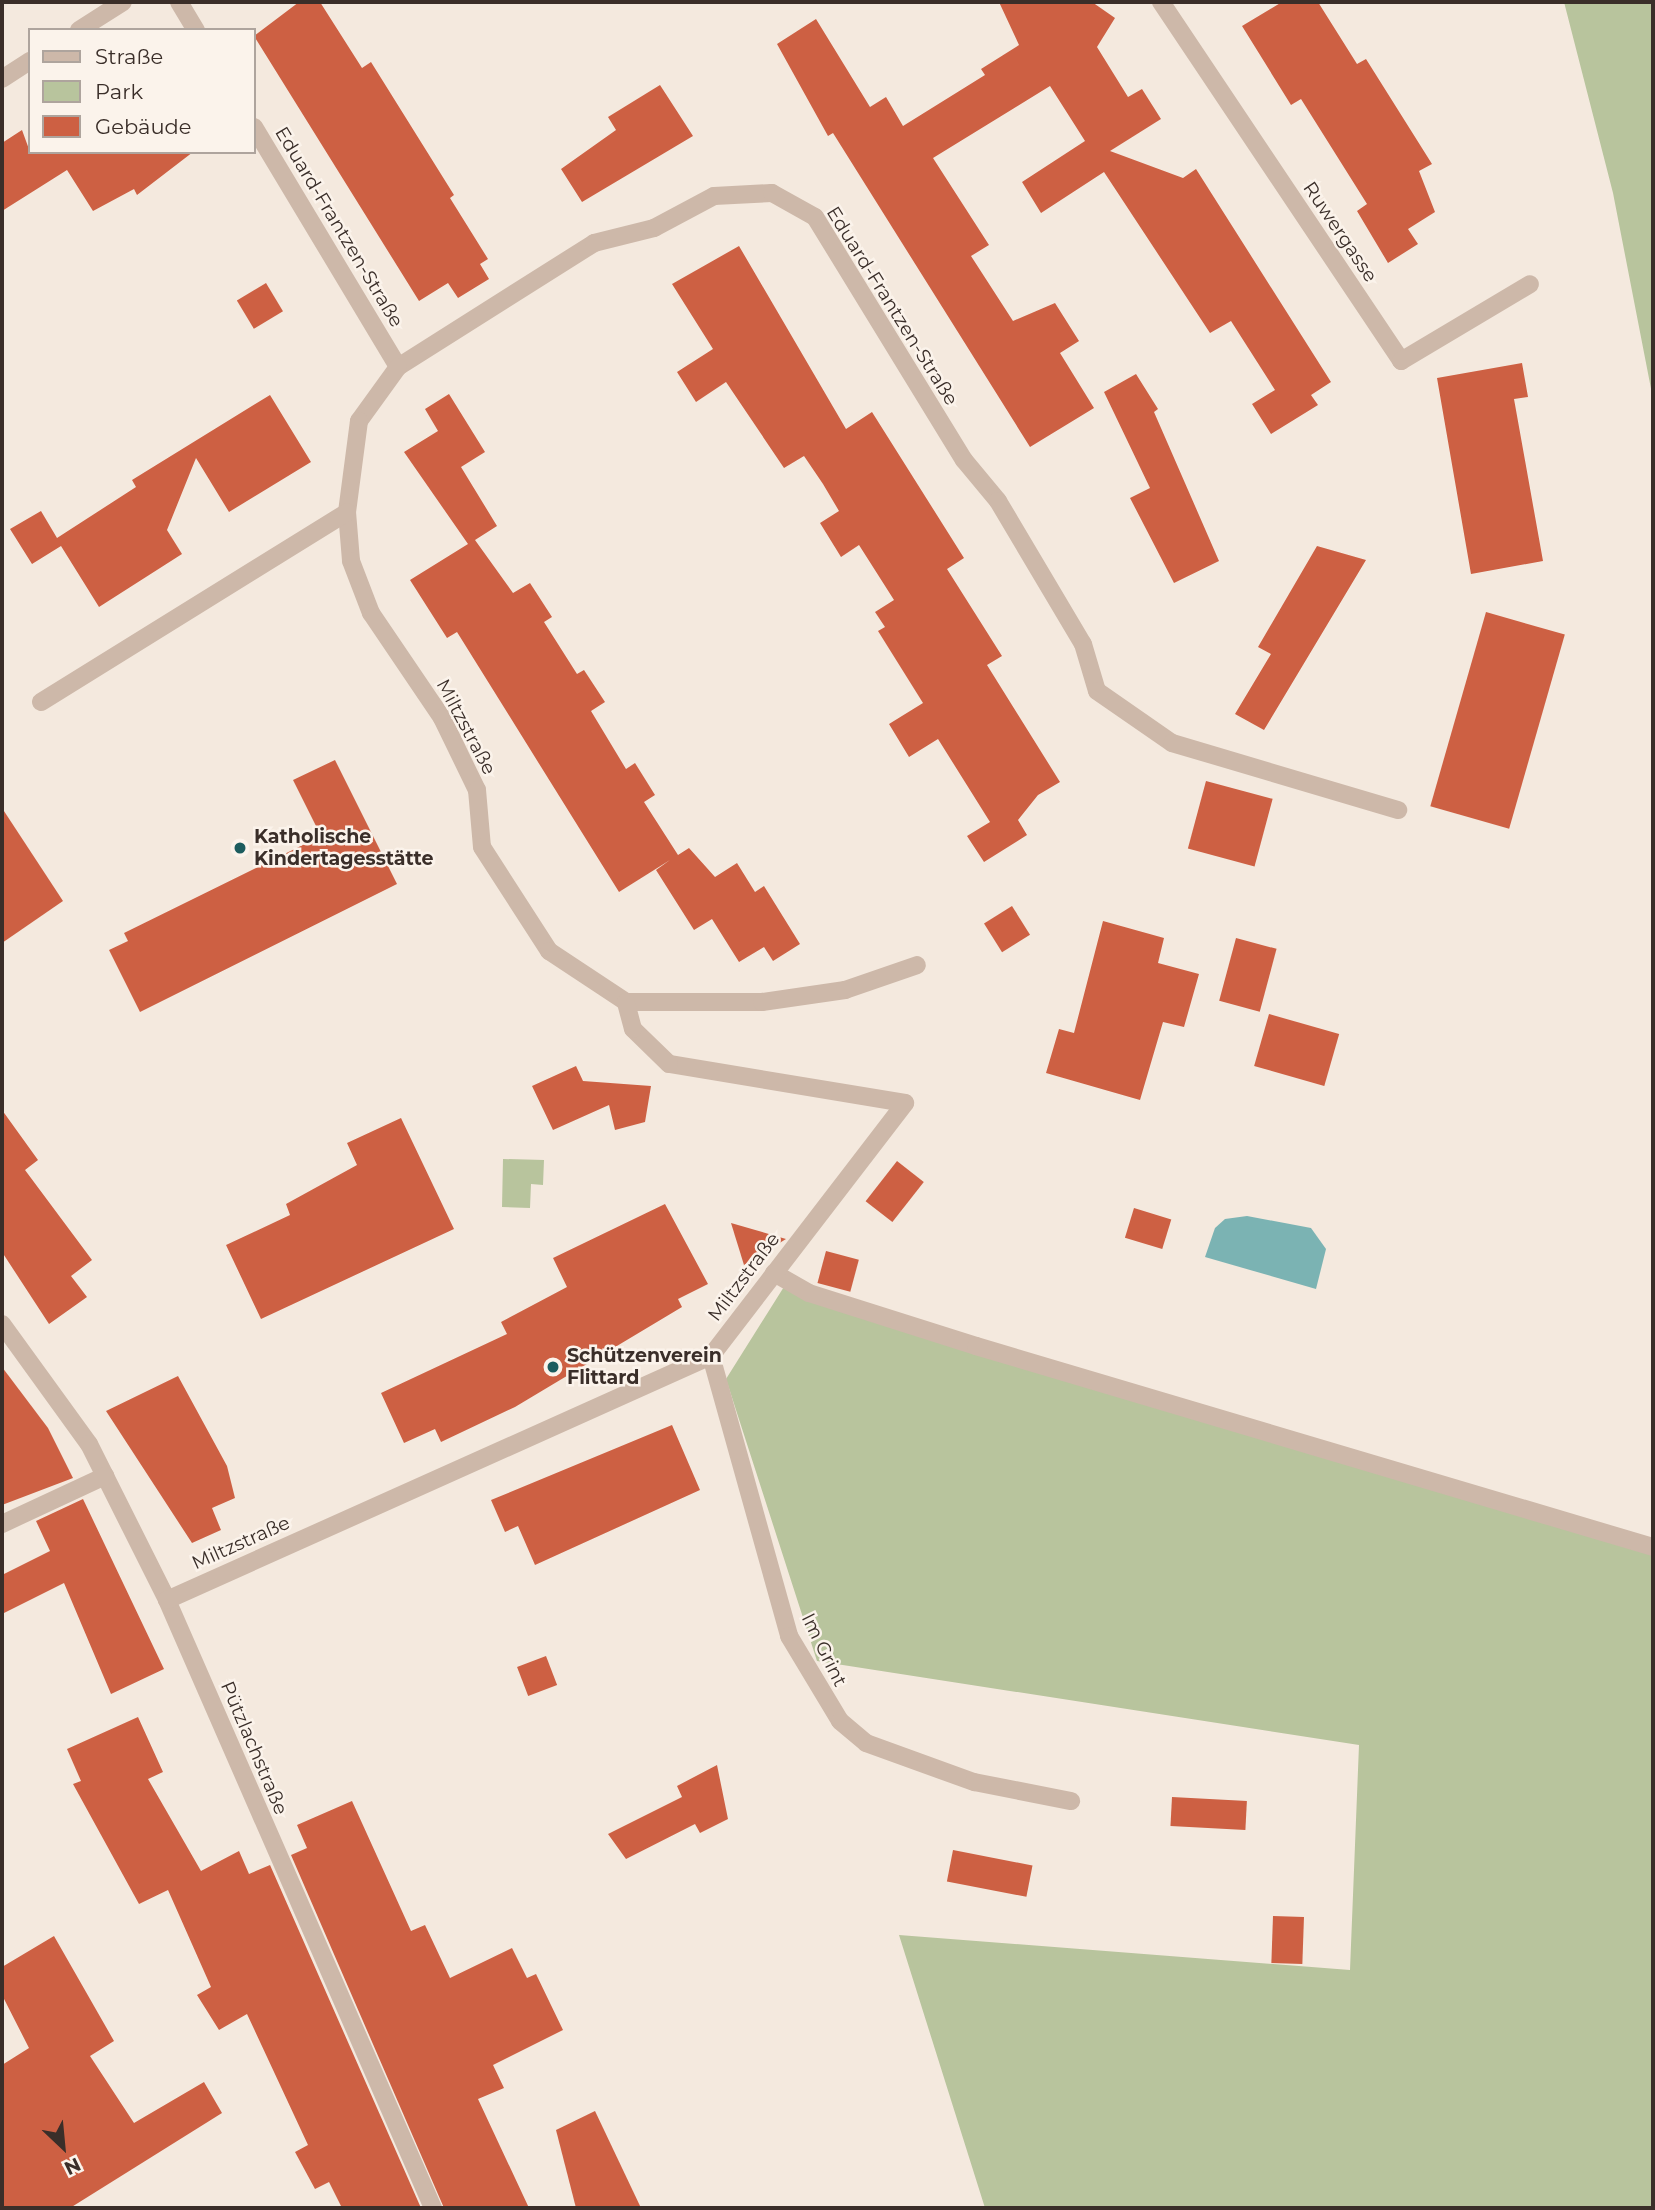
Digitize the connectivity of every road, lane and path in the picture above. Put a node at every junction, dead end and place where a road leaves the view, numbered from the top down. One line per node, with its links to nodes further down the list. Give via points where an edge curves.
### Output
1 (123, 2): 4 (street)
2 (179, 2): 5 (street)
3 (1161, 2): 9 (street, Ruwergasse, via 1401,361)
4 (82, 28)
5 (194, 28)
6 (28, 62): 7 (street)
7 (2, 79)
8 (256, 130): 10 (street, Eduard-Frantzen-Straße)
9 (1530, 284)
10 (398, 367): 11 (street, Miltzstraße, via 359,421); 13 (street, Eduard-Frantzen-Straße, via 594,243 654,228 713,196 772,193 815,217 964,460 1005,513 1083,644 1097,691 1172,743)
11 (347, 512): 12 (street); 15 (street, Miltzstraße, via 351,561 371,613 442,718 477,790 482,847 549,951)
12 (41, 702)
13 (1398, 810)
14 (917, 965): 15 (street, via 845,990 762,1002)
15 (626, 1002): 16 (street, Miltzstraße, via 633,1029 669,1064 905,1103)
16 (774, 1273): 18 (street, Miltzstraße); 21 (street, via 808,1293 976,1346)
17 (2, 1324): 19 (street, Pützlachstraße, via 89,1444)
18 (711, 1356): 22 (street, Miltzstraße); 23 (street, Im Grint, via 789,1636 840,1721 866,1743 974,1782)
19 (105, 1476): 20 (street); 22 (street, Pützlachstraße)
20 (2, 1524)
21 (1653, 1548)
22 (167, 1600): 24 (street, Pützlachstraße)
23 (1071, 1801)
24 (433, 2208)

